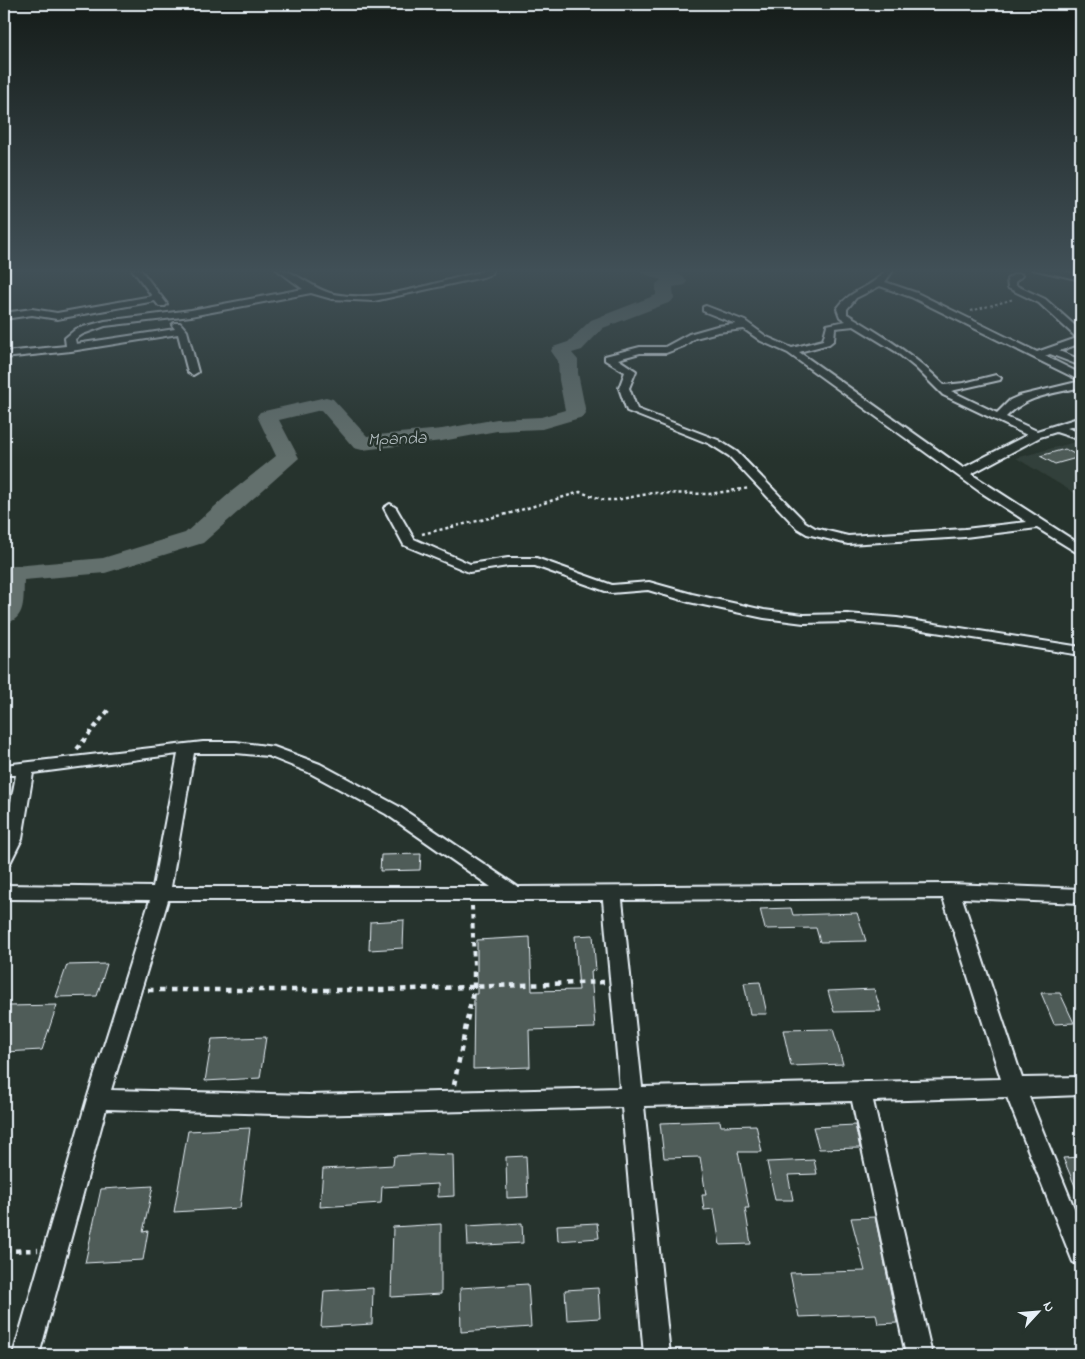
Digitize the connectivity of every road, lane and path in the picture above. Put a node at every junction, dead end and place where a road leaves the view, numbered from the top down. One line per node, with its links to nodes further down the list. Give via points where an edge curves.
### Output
1 (77, 332): 10 (street, via 70,338)
2 (171, 332): 10 (street)
3 (182, 332): 16 (street)
4 (705, 332): 27 (street, via 666,350 640,350 609,359 632,370 624,388 632,411 714,442 733,454)
5 (755, 332): 11 (street)
6 (829, 332): 11 (street, via 826,342)
7 (872, 332): 20 (street, via 898,348)
8 (991, 332): 14 (street)
9 (1081, 340): 12 (street)
10 (71, 348): 13 (street)
11 (791, 351): 29 (street, via 915,441)
12 (1050, 351): 14 (street); 15 (street)
13 (4, 355)
14 (1038, 355): 18 (street)
15 (1081, 364)
16 (194, 372)
17 (996, 378): 20 (street)
18 (1081, 378)
19 (1081, 384): 21 (street, via 1023,398)
20 (941, 388): 21 (street)
21 (998, 418): 24 (street)
22 (1081, 420): 23 (street)
23 (1058, 429): 24 (street); 25 (street)
24 (1036, 435): 26 (street)
25 (1081, 437)
26 (967, 471)
27 (763, 486): 29 (street, via 801,525 820,534 848,540 965,533); 30 (path, via 709,494 654,493 616,500 576,492 511,513)
28 (390, 508): 30 (street)
29 (1039, 524): 31 (street)
30 (405, 538): 32 (street, via 419,548 470,568 508,562 536,562 611,589 649,586 764,614 804,619 897,622)
31 (1081, 551)
32 (1081, 651)
33 (111, 707): 35 (path, via 73,753)
34 (187, 749): 35 (street); 42 (street, via 269,751 297,760 341,780 400,815); 43 (street)
35 (69, 763): 36 (street)
36 (25, 769): 37 (street); 38 (street, via 13,839)
37 (4, 770)
38 (4, 858)
39 (950, 891): 44 (street); 45 (street); 50 (street)
40 (4, 892): 43 (street)
41 (472, 893): 42 (street); 43 (street); 47 (path)
42 (513, 893): 44 (street)
43 (161, 894): 48 (street)
44 (612, 894): 46 (street)
45 (1081, 896)
46 (620, 982): 47 (path); 52 (street)
47 (474, 986): 48 (path, via 374,990); 54 (path)
48 (132, 990): 53 (street)
49 (1081, 1086): 50 (street)
50 (1014, 1087): 51 (street); 57 (street)
51 (860, 1090): 52 (street); 60 (street)
52 (630, 1096): 54 (street); 59 (street)
53 (98, 1099): 54 (street, via 309,1105); 55 (street)
54 (451, 1101)
55 (56, 1249): 56 (path); 58 (street)
56 (4, 1251)
57 (1081, 1254)
58 (26, 1355)
59 (657, 1355)
60 (919, 1355)

